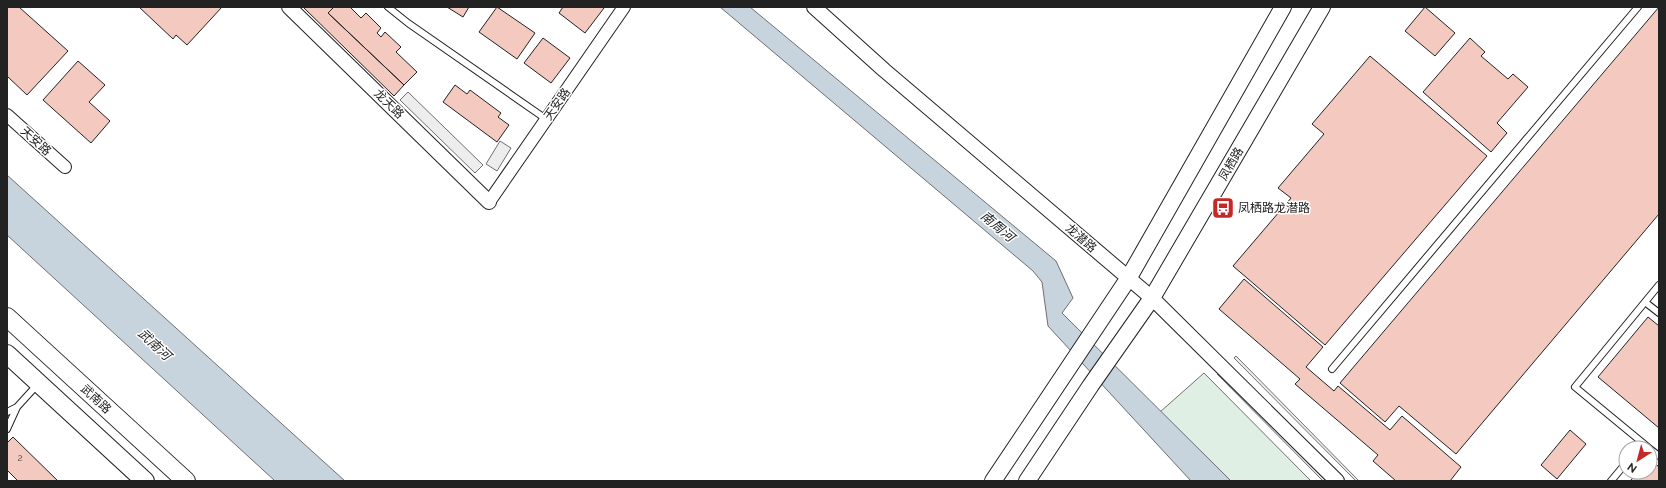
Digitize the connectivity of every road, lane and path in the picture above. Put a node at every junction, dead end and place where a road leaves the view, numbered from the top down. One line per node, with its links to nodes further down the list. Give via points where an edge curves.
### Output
1 (289, 7): 11 (street, 龙天路)
2 (388, 7): 9 (lane)
3 (624, 7): 9 (street, 天安路)
4 (814, 7): 12 (street, 龙潜路)
5 (1283, 7): 12 (main road)
6 (1322, 7): 14 (main road, 凤栖路)
7 (1638, 7): 19 (lane)
8 (7, 115): 10 (street, 天安路)
9 (546, 119): 11 (street, 天安路)
10 (65, 166)
11 (489, 202)
12 (1128, 278): 14 (street, 龙潜路); 28 (main road)
13 (1659, 285): 15 (lane)
14 (1152, 298): 29 (main road, 凤栖路); 30 (street, 龙潜路)
15 (1645, 302): 16 (lane); 24 (lane, via 1575,386)
16 (1659, 313)
17 (7, 317): 27 (main road, 武南路)
18 (7, 354): 20 (main road)
19 (1332, 369)
20 (39, 383): 21 (lane); 26 (main road)
21 (17, 407): 22 (lane); 23 (lane)
22 (7, 412)
23 (7, 429)
24 (1635, 440)
25 (1618, 473): 31 (lane)
26 (145, 481)
27 (186, 481)
28 (993, 481)
29 (1027, 481)
30 (1337, 481)
31 (1611, 481)

